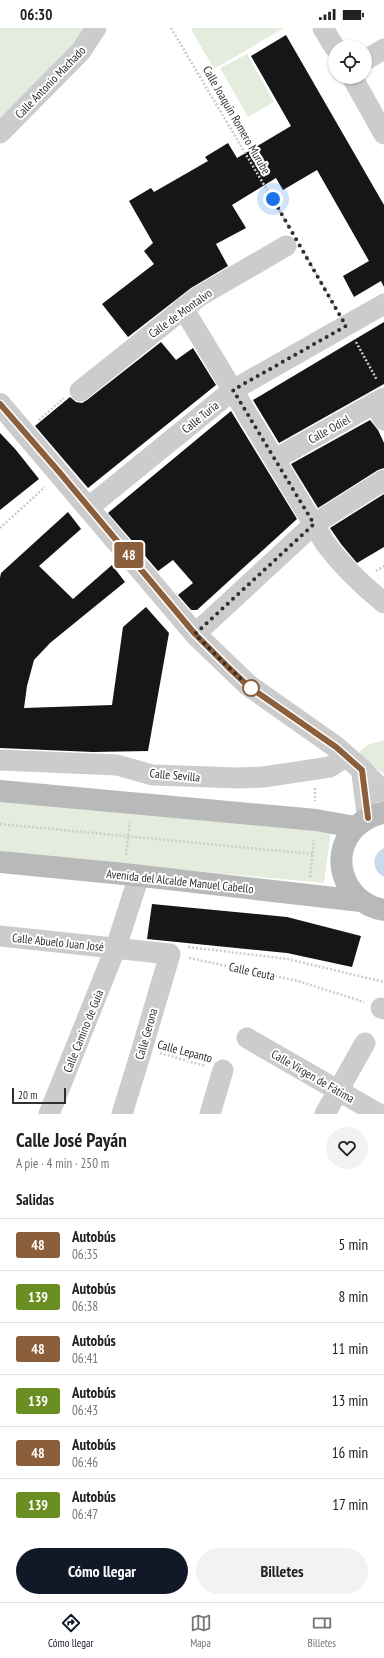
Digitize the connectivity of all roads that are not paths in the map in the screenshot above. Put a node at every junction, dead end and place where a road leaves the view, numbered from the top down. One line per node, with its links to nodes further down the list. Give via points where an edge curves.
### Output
1 (96, 28): 7 (street, Calle Antonio Machado, via 81,51)
2 (323, 28): 3 (street)
3 (330, 40)
4 (384, 49): 5 (street)
5 (372, 56)
6 (356, 84): 8 (street)
7 (0, 133)
8 (384, 134)
9 (293, 242): 11 (street, Calle de Montalvo)
10 (384, 304): 12 (street, Calle Turia)
11 (183, 308): 12 (street); 13 (street, Calle de Montalvo)
12 (233, 390): 16 (street); 18 (street, Calle Turia)
13 (80, 391)
14 (381, 401): 16 (street, Calle Odiel)
15 (0, 404): 18 (street)
16 (275, 459): 19 (street)
17 (384, 480): 19 (street)
18 (88, 508): 21 (street)
19 (314, 524): 20 (street, via 337,559); 21 (street)
20 (384, 603)
21 (195, 634): 22 (street, via 248,686)
22 (345, 755): 23 (street, Calle Sevilla, via 330,767 239,778 152,775 117,765); 24 (street)
23 (0, 760)
24 (362, 770): 26 (street); 27 (street)
25 (0, 791): 27 (main road, via 316,820)
26 (384, 793)
27 (369, 819): 30 (main road, via 345,841 341,857 342,874 349,889)
28 (0, 862): 29 (main road, Avenida del Alcalde Manuel Cabello)
29 (139, 876): 30 (main road, Avenida del Alcalde Manuel Cabello); 33 (street, Calle Camino de Guía)
30 (361, 901): 31 (main road)
31 (384, 910)
32 (0, 936): 33 (street, Calle Abuelo Juan José)
33 (116, 947): 38 (street, Calle Camino de Guía); 39 (street, Calle Gerona, via 170,954)
34 (247, 1038): 37 (street, Calle Virgen de Fátima)
35 (365, 1042): 37 (street)
36 (223, 1070): 40 (street)
37 (338, 1090): 41 (street); 42 (street, Calle Virgen de Fátima)
38 (49, 1114)
39 (122, 1114)
40 (210, 1114)
41 (325, 1114)
42 (379, 1114)

